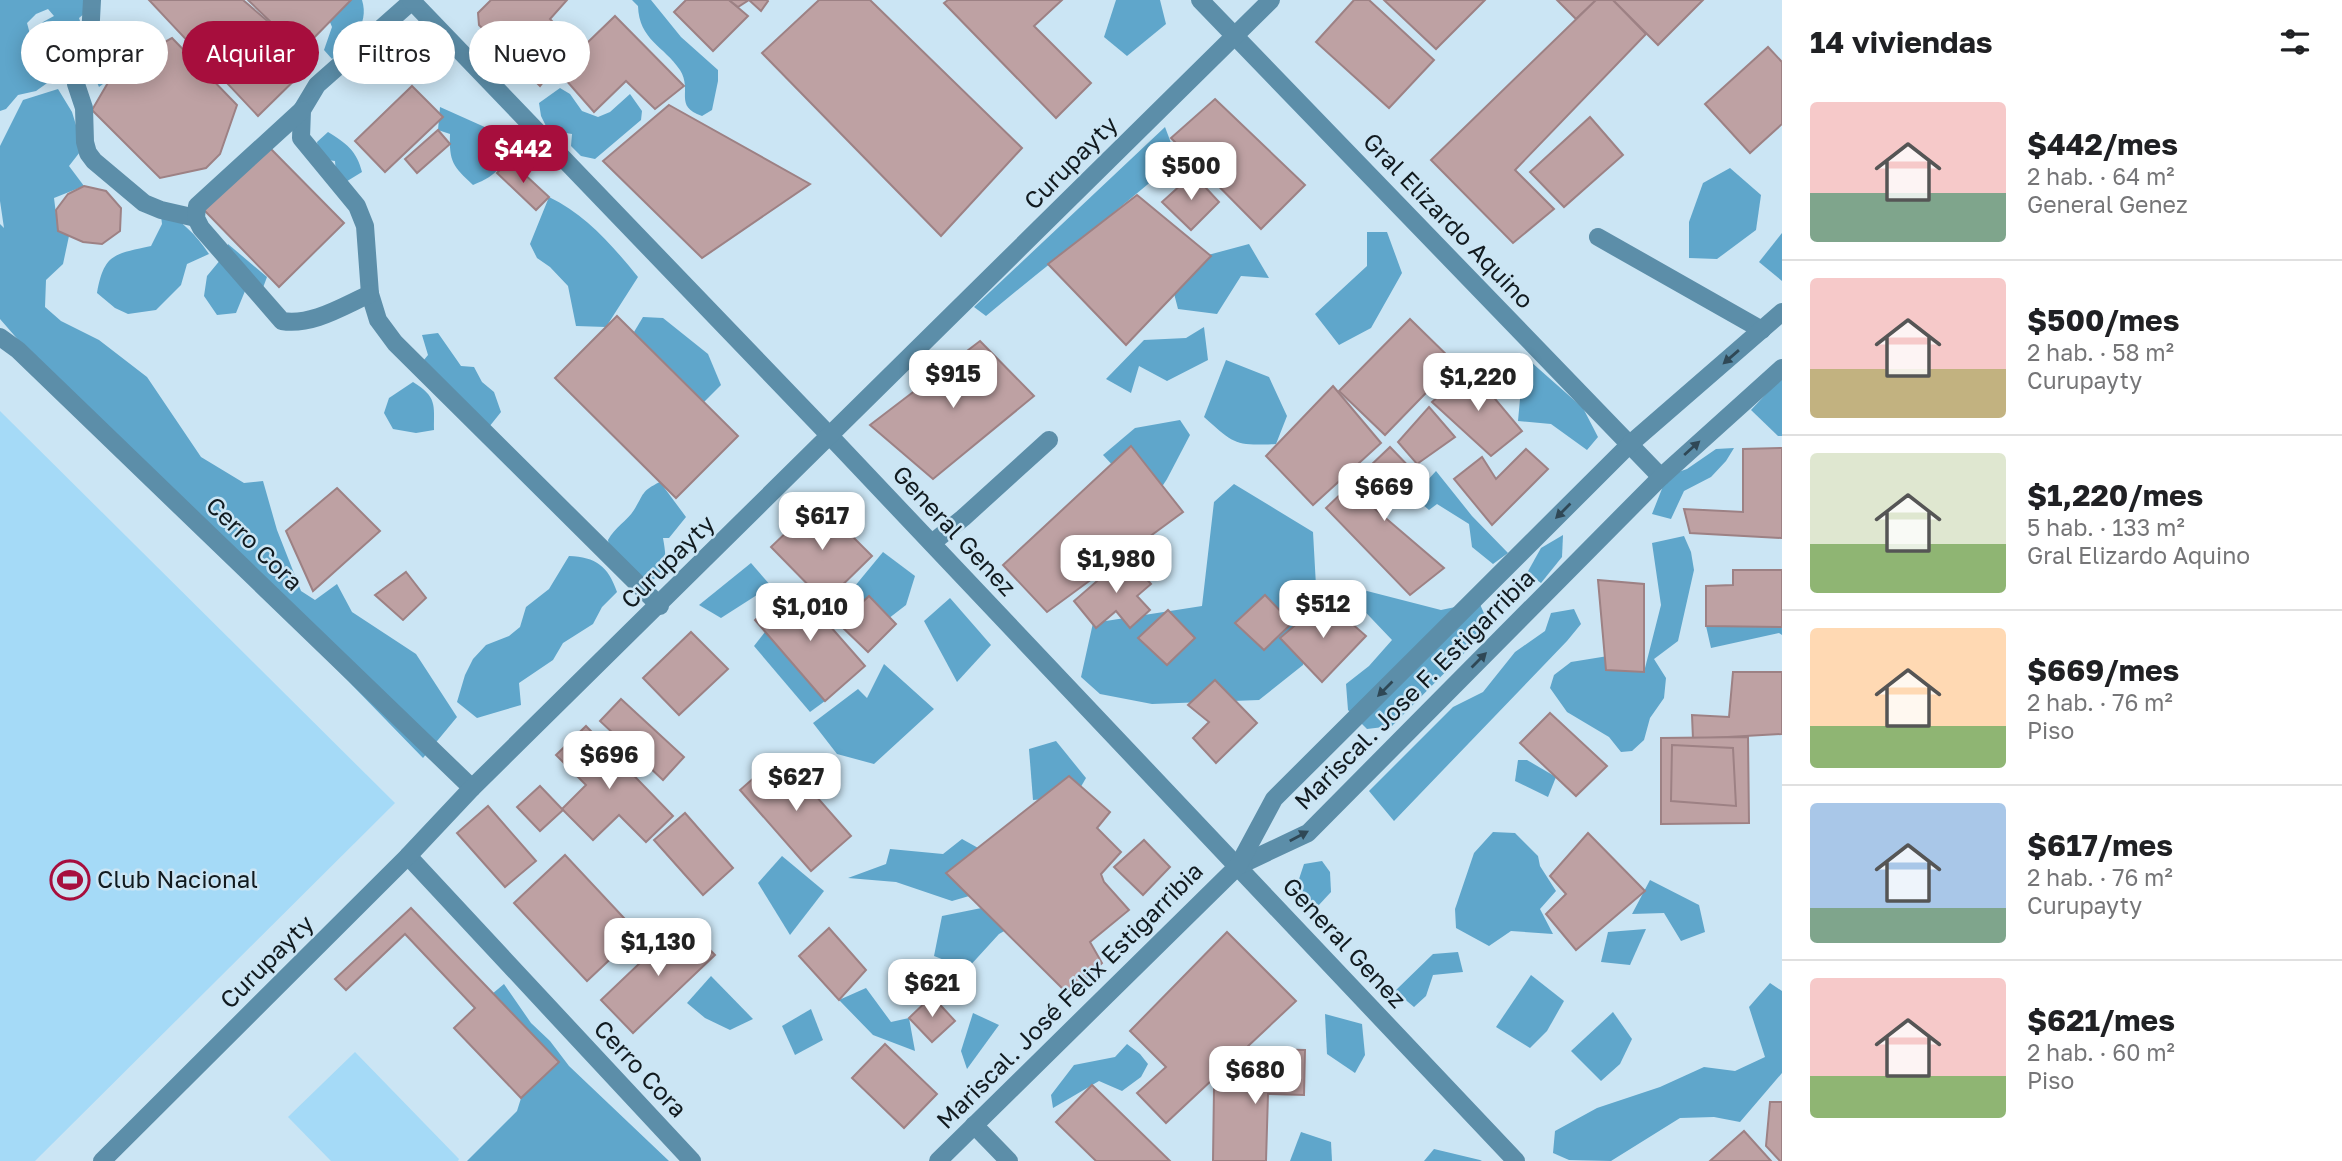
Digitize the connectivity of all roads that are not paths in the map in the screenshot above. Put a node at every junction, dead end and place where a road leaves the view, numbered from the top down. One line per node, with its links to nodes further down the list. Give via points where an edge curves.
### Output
1 (92, 0): 7 (street, via 90,38 76,84 84,108 88,153 144,203)
2 (412, 0): 6 (street, via 317,85); 14 (street, General Genez)
3 (1200, 0): 5 (street, Gral Elizardo Aquino)
4 (1270, 0): 5 (street, Curupayty)
5 (1235, 36): 14 (street, Curupayty); 16 (street, Gral Elizardo Aquino)
6 (302, 110): 7 (street, via 197,206); 9 (street, via 301,138 357,206 366,226)
7 (196, 218): 9 (street, via 282,321 307,321)
8 (1598, 237): 11 (street)
9 (370, 294): 19 (street, via 378,320 395,343)
10 (1782, 312): 11 (street, Mariscal. Jose F. Estigarribia)
11 (1762, 330): 16 (street, Mariscal. Jose F. Estigarribia, one-way to 16)
12 (0, 337): 20 (street, Cerro Cora)
13 (1782, 368): 17 (street, Mariscal. Jose F. Estigarribia, one-way to 13)
14 (830, 436): 18 (street, General Genez); 19 (street, Curupayty)
15 (1049, 440): 18 (street)
16 (1630, 444): 17 (street, Gral Elizardo Aquino); 22 (street, Mariscal. Jose F. Estigarribia, one-way to 22, via 1274,799)
17 (1661, 477): 22 (street, Mariscal. Jose F. Estigarribia, one-way to 17, via 1308,832)
18 (932, 543): 22 (street, General Genez)
19 (660, 606): 20 (street, Curupayty)
20 (472, 788): 21 (street, Curupayty)
21 (408, 856): 24 (street, Curupayty); 25 (street, Cerro Cora)
22 (1238, 866): 23 (street, Mariscal. José Félix Estigarribia); 28 (street, General Genez)
23 (974, 1125): 26 (street, Mariscal. José Félix Estigarribia); 27 (street)
24 (102, 1161)
25 (692, 1161)
26 (938, 1161)
27 (1009, 1161)
28 (1517, 1161)

